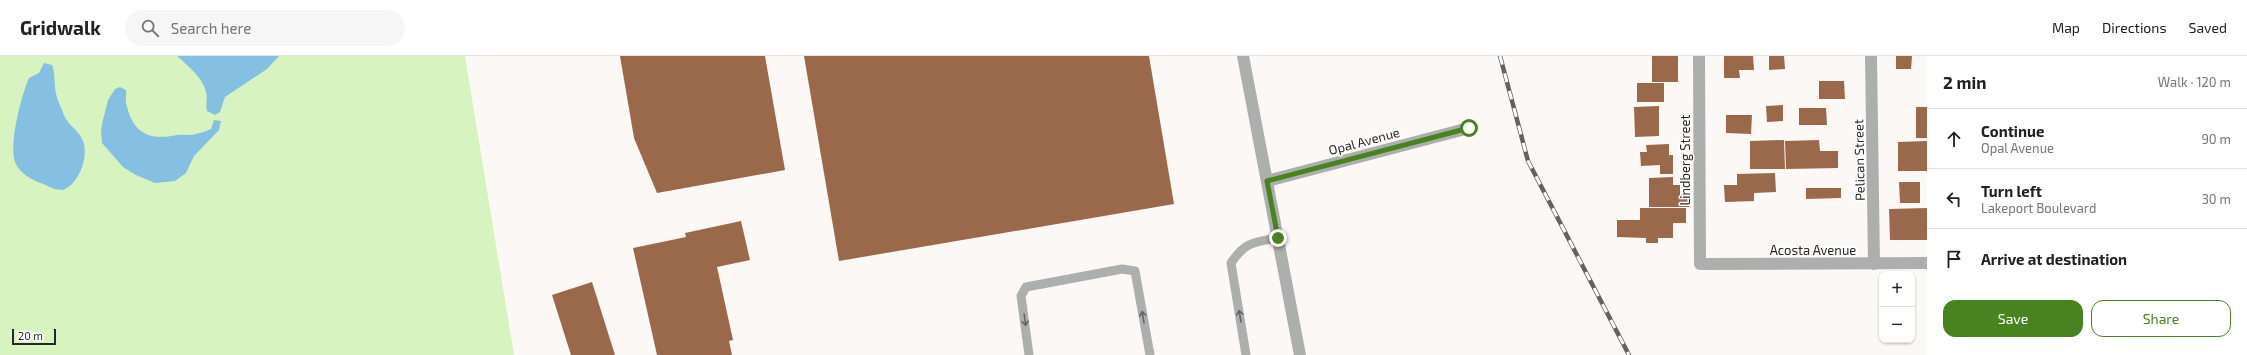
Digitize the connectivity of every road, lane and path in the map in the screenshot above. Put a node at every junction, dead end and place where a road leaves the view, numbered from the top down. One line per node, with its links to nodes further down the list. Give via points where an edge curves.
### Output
1 (1243, 56): 5 (street)
2 (1699, 56): 8 (street, Lindberg Street)
3 (1871, 56): 9 (street, Pelican Street)
4 (1469, 128): 5 (street, Opal Avenue)
5 (1267, 181): 6 (street)
6 (1278, 238): 12 (lane, one-way to 6, via 1231,262 1250,242); 13 (street)
7 (1927, 263): 9 (street, Acosta Avenue)
8 (1700, 264): 9 (street, Acosta Avenue)
9 (1874, 264)
10 (1029, 355): 11 (lane, one-way to 10, via 1135,271 1122,269 1026,287 1021,296)
11 (1150, 355)
12 (1246, 355)
13 (1300, 355)

